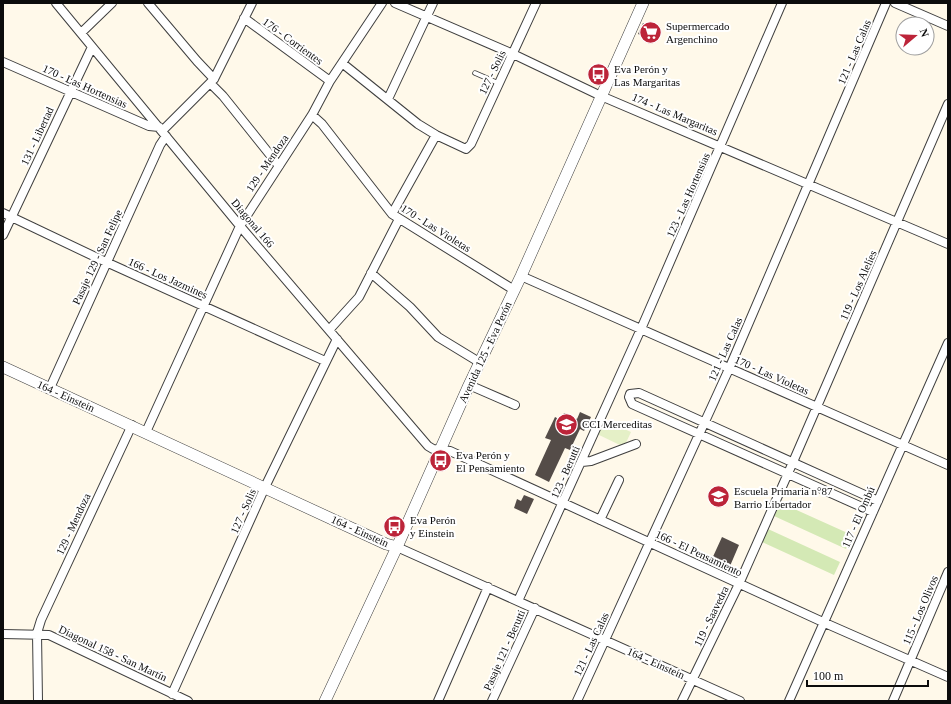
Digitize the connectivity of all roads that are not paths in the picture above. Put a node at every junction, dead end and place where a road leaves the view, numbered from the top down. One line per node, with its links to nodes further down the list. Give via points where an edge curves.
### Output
1 (56, 3): 16 (street, Diagonal 166)
2 (112, 3): 16 (street)
3 (148, 3): 22 (street)
4 (382, 3): 20 (street, 129 - Mendoza)
5 (394, 3): 13 (street, 174 - Las Margaritas)
6 (433, 3): 13 (street)
7 (536, 3): 18 (street, 127 - Solis)
8 (643, 3): 26 (street, Avenida 125 - Eva Perón)
9 (782, 3): 32 (street, 123 - Las Hortensias)
10 (886, 3): 34 (street, 121 - Las Calas)
11 (895, 3): 15 (street)
12 (248, 4): 14 (street, Pasaje 129 - San Felipe)
13 (425, 17): 18 (street, 174 - Las Margaritas); 27 (street)
14 (244, 18): 22 (street, Pasaje 129 - San Felipe); 23 (street, 176 - Corrientes)
15 (948, 26)
16 (81, 33): 17 (street, Diagonal 166)
17 (92, 46): 25 (street, 131 - Libertad); 30 (street, Diagonal 166)
18 (513, 54): 24 (street, 127 - Solis); 26 (street, 174 - Las Margaritas)
19 (3, 62): 25 (street, 170 - Las Hortensias)
20 (342, 63): 23 (street, 129 - Mendoza); 27 (street)
21 (475, 73): 24 (lane)
22 (213, 81): 30 (street, Pasaje 129 - San Felipe); 33 (street)
23 (330, 81): 29 (street, 129 - Mendoza)
24 (498, 83): 31 (street, 127 - Solis, via 471,144 466,149)
25 (70, 92): 30 (street, 170 - Las Hortensias); 37 (street, 131 - Libertad)
26 (601, 96): 32 (street, 174 - Las Margaritas); 44 (street, Avenida 125 - Eva Perón)
27 (388, 99): 31 (street)
28 (948, 104): 38 (street, 119 - Los Alelíes)
29 (312, 115): 33 (street, 129 - Mendoza); 36 (street, 170 - Las Violetas, via 322,124)
30 (162, 131): 39 (street, Diagonal 166); 42 (street, Pasaje 129 - San Felipe, via 160,145)
31 (436, 135): 36 (street)
32 (721, 146): 34 (street, 174 - Las Margaritas); 48 (street, 123 - Las Hortensias)
33 (279, 166): 39 (street, 129 - Mendoza)
34 (809, 183): 38 (street, 174 - Las Margaritas); 54 (street, 121 - Las Calas)
35 (3, 213): 37 (street, 166 - Los Jazmines)
36 (395, 216): 43 (street); 45 (street, 170 - Las Violetas)
37 (12, 217): 40 (street, 131 - Libertad); 42 (street, 166 - Los Jazmines)
38 (897, 222): 41 (street, 174 - Las Margaritas); 58 (street, 119 - Los Alelíes)
39 (240, 226): 46 (street, 129 - Mendoza); 47 (street, Diagonal 166)
40 (3, 235)
41 (948, 244)
42 (106, 262): 46 (street, 166 - Los Jazmines); 56 (street, Pasaje 129 - San Felipe)
43 (371, 273): 47 (street, via 356,300); 52 (street, via 410,307 438,337)
44 (521, 276): 45 (street, Avenida 125 - Eva Perón); 48 (street, 170 - Las Violetas)
45 (514, 290): 52 (street, Avenida 125 - Eva Perón)
46 (203, 305): 51 (street, 166 - Los Jazmines); 61 (street, 129 - Mendoza)
47 (330, 329): 49 (street, Diagonal 166)
48 (641, 329): 54 (street, 170 - Las Violetas); 66 (street, 123 - Berutti)
49 (337, 339): 51 (street, 127 - Solis); 65 (street, Diagonal 166, via 418,437 432,449)
50 (948, 343): 64 (street, 117 - El Ombú)
51 (325, 361): 71 (street, 127 - Solis)
52 (479, 362): 55 (street, Avenida 125 - Eva Perón)
53 (3, 367): 56 (street, 164 - Einstein)
54 (729, 369): 58 (street, 170 - Las Violetas); 59 (street, 121 - Las Calas)
55 (469, 385): 57 (street); 65 (street, Avenida 125 - Eva Perón)
56 (50, 388): 60 (street, 164 - Einstein)
57 (515, 405)
58 (816, 407): 64 (street, 170 - Las Violetas); 67 (street, 119 - Los Alelíes)
59 (705, 423): 62 (street, 121 - Las Calas); 62 (street, via 639,393 630,394 632,404); 67 (street)
60 (132, 425): 61 (street, 164 - Einstein); 84 (street, 129 - Mendoza)
61 (146, 432): 71 (street, 164 - Einstein)
62 (700, 434): 69 (street); 76 (street, 121 - Las Calas)
63 (636, 444): 66 (street)
64 (904, 445): 68 (street, 170 - Las Violetas); 72 (street, 117 - El Ombú)
65 (440, 450): 73 (street, 166 - El Pensamiento, via 450,451); 77 (street, Avenida 125 - Eva Perón)
66 (582, 462): 73 (street, 123 - Berutti)
67 (794, 462): 69 (street, 119 - Los Alelíes); 72 (street)
68 (948, 465)
69 (788, 474): 74 (street); 79 (street, 119 - Saavedra)
70 (619, 480): 75 (street)
71 (265, 487): 77 (street, 164 - Einstein); 90 (street, 127 - Solis)
72 (878, 500): 74 (street, 117 - El Ombú)
73 (563, 504): 75 (street, 166 - El Pensamiento); 81 (street, 123 - Berutti)
74 (873, 512): 83 (street, 117 - El Ombú)
75 (600, 520): 76 (street, 166 - El Pensamiento)
76 (650, 543): 79 (street, 166 - El Pensamiento); 86 (street, 121 - Las Calas)
77 (397, 547): 80 (street, 164 - Einstein); 93 (street, Avenida 125 - Eva Perón)
78 (948, 572): 87 (street, 115 - Los Olivos)
79 (739, 584): 83 (street, 166 - El Pensamiento); 89 (street, 119 - Saavedra)
80 (488, 587): 81 (street, 164 - Einstein); 94 (street)
81 (518, 601): 82 (street, 164 - Einstein)
82 (535, 608): 86 (street, 164 - Einstein); 95 (street, Pasaje 121 - Berutti)
83 (825, 623): 87 (street, 166 - El Pensamiento); 99 (street, 117 - El Ombú)
84 (37, 633): 85 (street, Diagonal 158 - San Martín); 90 (street, Diagonal 158 - San Martín, via 49,635); 91 (street)
85 (3, 634)
86 (606, 640): 89 (street, 164 - Einstein); 96 (street, 121 - Las Calas)
87 (910, 660): 88 (street, 166 - El Pensamiento); 100 (street, 115 - Los Olivos)
88 (948, 677)
89 (692, 679): 97 (street, 119 - Saavedra); 98 (street, 164 - Einstein)
90 (172, 694): 92 (street, Diagonal 158 - San Martín)
91 (38, 701)
92 (188, 701)
93 (325, 701)
94 (438, 701)
95 (492, 701)
96 (577, 701)
97 (682, 701)
98 (740, 701)
99 (789, 701)
100 (893, 701)

